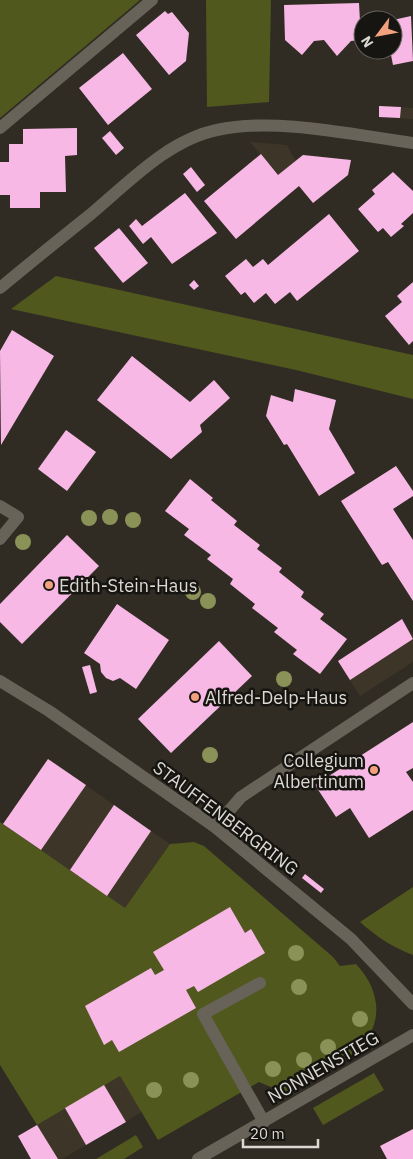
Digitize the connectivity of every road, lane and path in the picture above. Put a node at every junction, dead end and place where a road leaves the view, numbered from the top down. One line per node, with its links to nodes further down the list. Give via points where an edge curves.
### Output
1 (152, 0): 2 (street)
2 (0, 128)
3 (413, 143): 4 (street, via 256,125 200,135 170,151 139,174)
4 (2, 283)
5 (0, 506): 6 (street, via 18,517)
6 (0, 539)
7 (0, 681): 9 (street, STAUFFENBERGRING)
8 (413, 683): 9 (street, via 241,797)
9 (215, 827): 11 (street, STAUFFENBERGRING, via 351,939)
10 (260, 983): 13 (street, via 204,1014)
11 (413, 1004)
12 (413, 1035): 13 (street, NONNENSTIEG)
13 (264, 1122): 14 (street, NONNENSTIEG)
14 (198, 1159)

